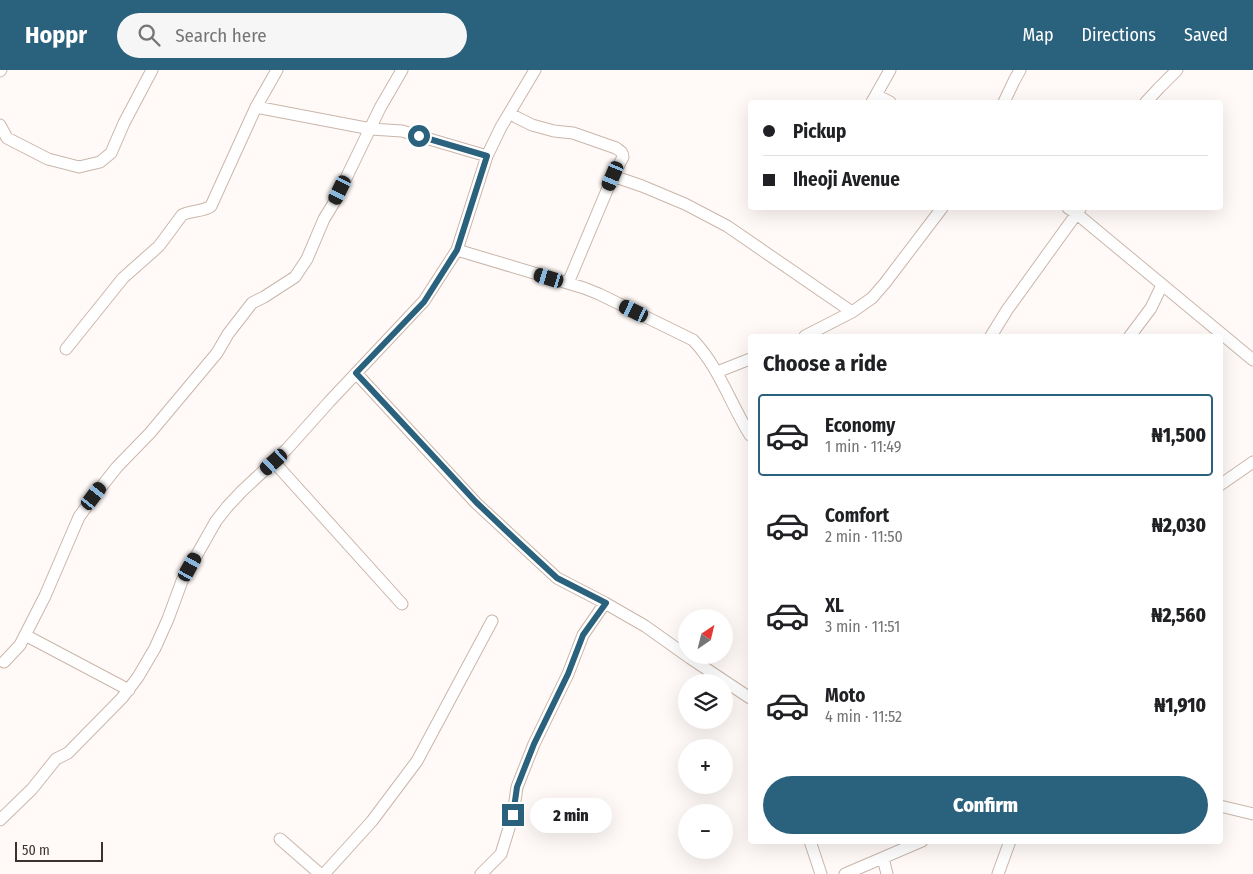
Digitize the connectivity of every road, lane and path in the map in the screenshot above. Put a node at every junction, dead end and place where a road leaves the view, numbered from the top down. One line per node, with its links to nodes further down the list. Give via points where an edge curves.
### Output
1 (152, 70): 13 (street, via 111,153 100,162 79,167 48,159 6,138)
2 (277, 70): 11 (street)
3 (402, 70): 14 (street)
4 (535, 70): 12 (street)
5 (890, 70): 8 (street)
6 (1020, 70): 9 (street)
7 (1177, 70): 10 (street)
8 (874, 99)
9 (1005, 100)
10 (1148, 100)
11 (256, 107): 14 (street); 28 (street, via 212,206 182,215 159,246 123,278)
12 (510, 113): 15 (street); 16 (street, via 532,125 573,134 621,151 623,157)
13 (0, 125)
14 (371, 129): 15 (street, via 402,131); 40 (street, via 298,274 252,303 217,353 94,496 80,517)
15 (487, 156): 19 (street)
16 (613, 176): 20 (street); 22 (street, via 685,204 727,226)
17 (940, 210): 22 (street, via 872,298)
18 (1076, 210): 21 (street); 24 (street)
19 (457, 250): 20 (street); 32 (street, via 424,302)
20 (568, 283): 31 (street, via 599,294 693,340)
21 (1162, 285): 25 (street, via 1151,308); 26 (street)
22 (852, 312): 23 (street)
23 (809, 334)
24 (992, 334)
25 (1132, 334)
26 (1221, 334)
27 (1223, 335): 30 (street)
28 (66, 349)
29 (748, 360): 31 (street)
30 (1253, 360)
31 (717, 372): 33 (street)
32 (356, 373): 34 (street); 37 (street, via 476,502 557,578)
33 (748, 431)
34 (274, 462): 38 (street); 42 (street, via 216,521 182,582 154,648)
35 (1253, 462): 36 (street)
36 (1223, 483)
37 (606, 603): 43 (street); 53 (street, via 583,635 534,744 517,787 513,815 501,854)
38 (402, 604)
39 (492, 620): 52 (street, via 417,761 372,821)
40 (25, 636): 41 (street); 42 (street)
41 (4, 662)
42 (129, 690): 46 (street, via 68,753 56,759 32,789)
43 (748, 697)
44 (1223, 807): 45 (street)
45 (1253, 814)
46 (0, 820)
47 (280, 839): 52 (street)
48 (811, 844): 54 (street)
49 (915, 844): 51 (street)
50 (1009, 844): 57 (street)
51 (883, 858): 55 (street); 56 (street)
52 (322, 874)
53 (481, 874)
54 (821, 874)
55 (845, 874)
56 (887, 874)
57 (998, 874)

